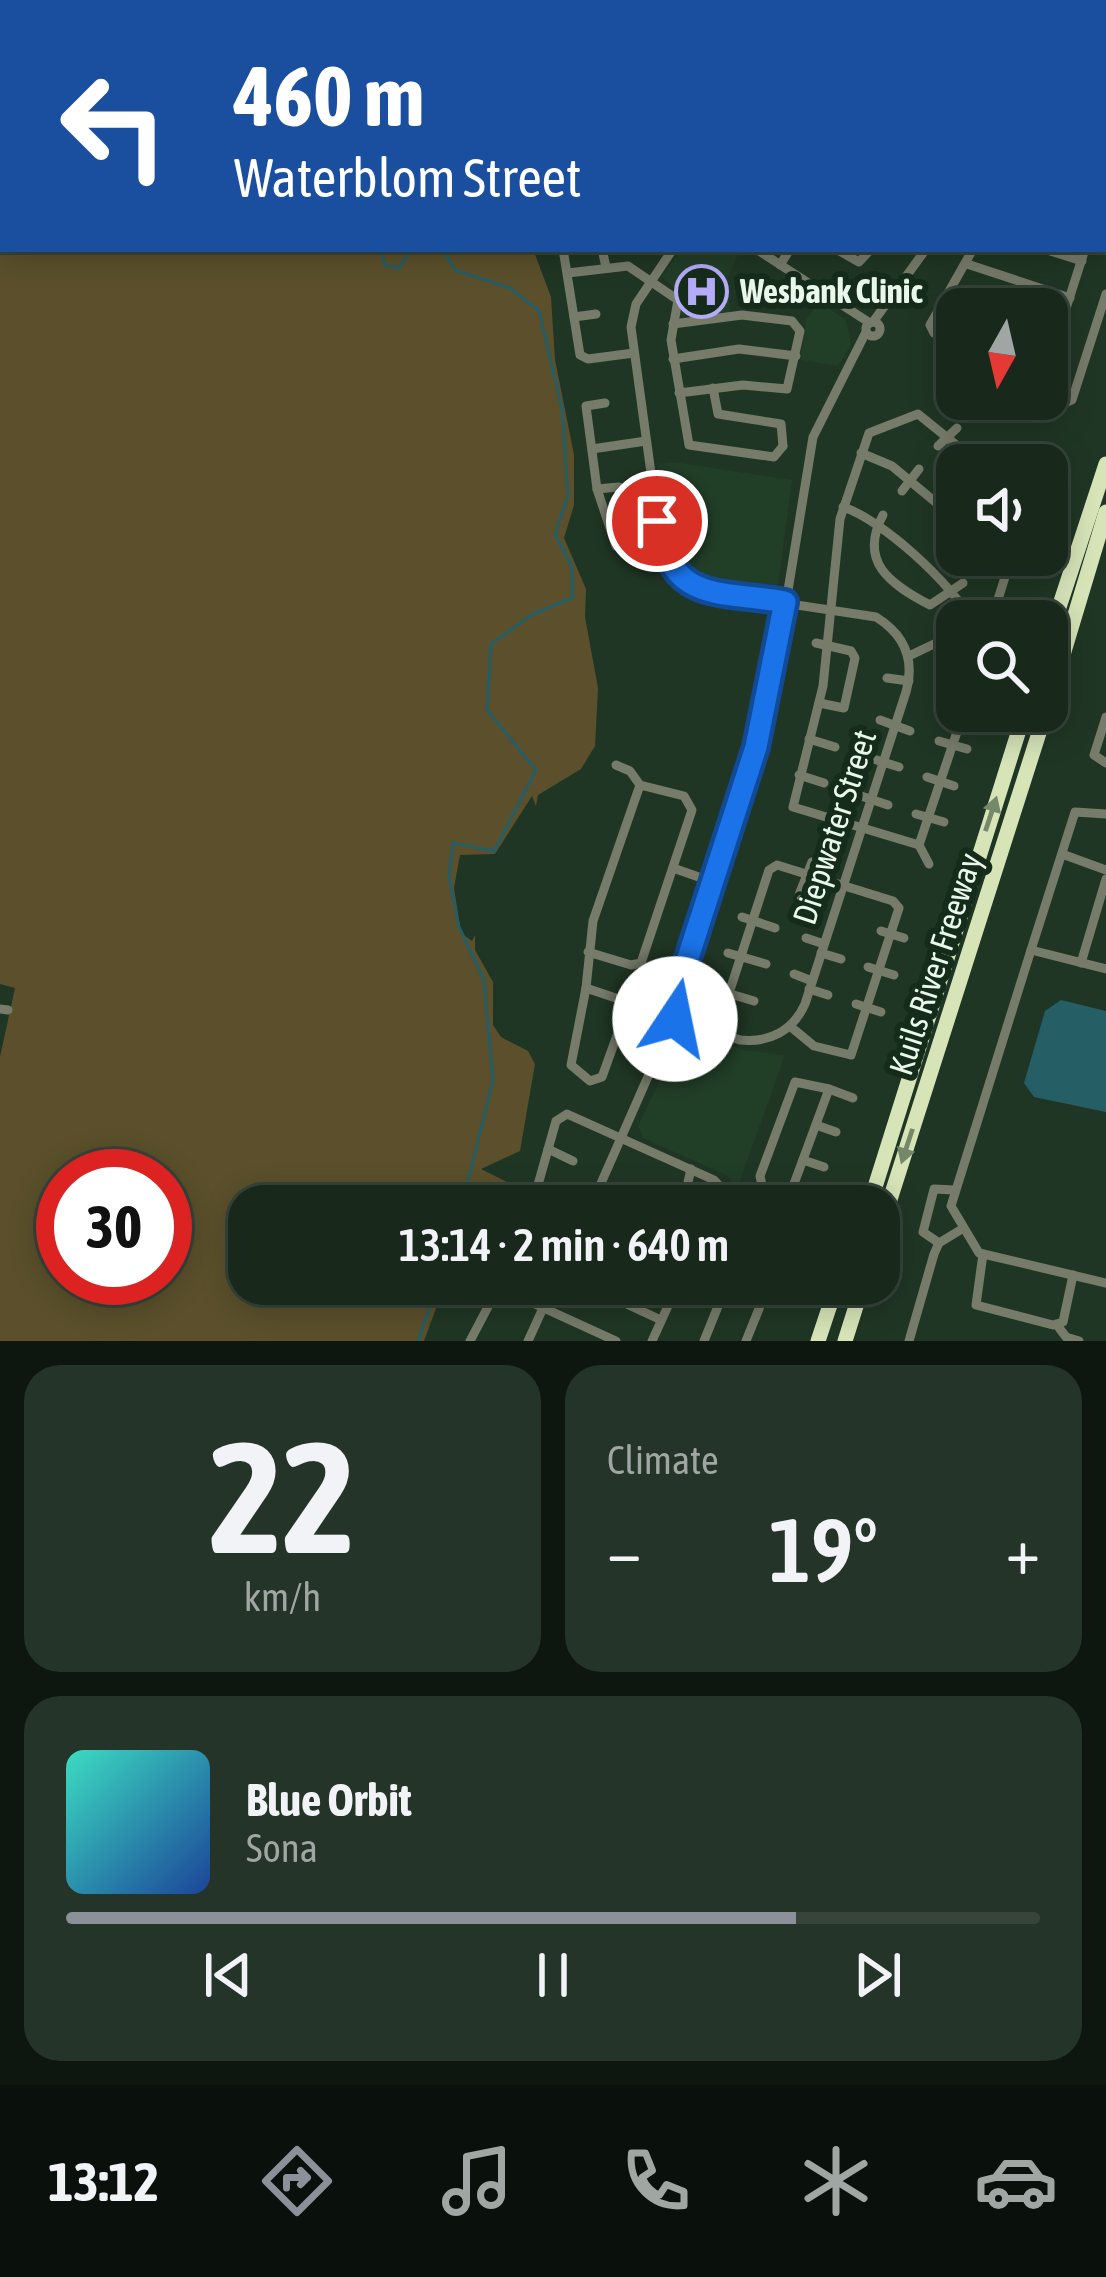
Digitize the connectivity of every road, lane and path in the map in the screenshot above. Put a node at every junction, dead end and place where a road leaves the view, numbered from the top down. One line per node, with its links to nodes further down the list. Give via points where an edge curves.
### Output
1 (564, 252): 16 (street)
2 (605, 252): 15 (street)
3 (671, 252): 17 (street)
4 (760, 252): 14 (street)
5 (788, 252): 14 (street)
6 (841, 252): 7 (street, via 857,262)
7 (868, 252)
8 (924, 252): 26 (street)
9 (973, 252): 13 (street)
10 (1054, 252): 12 (street)
11 (1084, 252): 12 (street)
12 (1082, 261): 20 (street)
13 (967, 264): 18 (street); 20 (street)
14 (780, 266): 26 (street)
15 (606, 267): 16 (street); 17 (street, via 628,266)
16 (568, 273): 24 (street)
17 (652, 279): 25 (street, via 678,300); 28 (street, via 633,312)
18 (948, 288)
19 (1106, 295): 35 (street)
20 (1070, 298): 21 (street)
21 (1068, 302)
22 (936, 307): 27 (street, via 927,318)
23 (596, 314): 24 (street)
24 (574, 317): 28 (street, via 581,357)
25 (674, 324): 29 (street, via 742,315 794,322); 30 (street)
26 (871, 328): 45 (street, via 832,391)
27 (936, 334)
28 (634, 353): 40 (street)
29 (796, 356): 30 (street, via 740,350); 31 (street, via 787,389)
30 (674, 359): 32 (street)
31 (712, 388): 32 (street); 43 (street, via 720,415 781,424)
32 (679, 393): 43 (street, via 688,445 772,457)
33 (605, 403): 44 (street, via 586,406)
34 (930, 403): 36 (street)
35 (1068, 403)
36 (920, 415): 37 (street); 41 (street)
37 (896, 419): 39 (street); 46 (street, via 872,430)
38 (957, 428): 41 (street)
39 (902, 433)
40 (646, 441): 44 (street); 60 (street)
41 (943, 442): 42 (street)
42 (947, 444)
43 (783, 446): 45 (street)
44 (592, 449): 53 (street)
45 (810, 452): 66 (street)
46 (861, 453): 49 (street); 50 (street)
47 (1106, 464): 65 (highway)
48 (919, 470): 50 (street)
49 (851, 481): 51 (street); 56 (street)
50 (910, 481): 54 (street); 55 (street)
51 (863, 484)
52 (619, 487): 53 (street)
53 (597, 489): 60 (street, via 623,551)
54 (902, 491)
55 (936, 503)
56 (843, 506): 59 (street); 67 (street)
57 (1106, 512): 68 (highway, Kuils River Freeway)
58 (883, 514): 59 (street)
59 (876, 527): 62 (street); 62 (street, via 879,573 928,604)
60 (661, 546): 66 (street, via 668,565 692,586)
61 (1005, 576): 63 (street)
62 (959, 588): 64 (street)
63 (998, 599)
64 (963, 600)
65 (1061, 600)
66 (785, 602): 67 (street); 129 (street, via 761,729)
67 (835, 609): 70 (street); 71 (street, via 885,622)
68 (1068, 640)
69 (936, 643): 71 (street)
70 (822, 644): 74 (street); 74 (street, via 854,654 844,708)
71 (909, 656): 73 (street, Diepwater Street)
72 (887, 678): 73 (street)
73 (909, 681): 78 (street, Diepwater Street)
74 (819, 703): 83 (street)
75 (1106, 717): 91 (street, via 1094,754)
76 (880, 720): 78 (street)
77 (800, 723): 83 (street)
78 (895, 725): 79 (street); 90 (street, Diepwater Street)
79 (910, 731)
80 (961, 732): 85 (street)
81 (1018, 732): 192 (highway, Kuils River Freeway, one-way to 81)
82 (1040, 732): 193 (highway, Kuils River Freeway, one-way to 193)
83 (811, 733): 86 (street); 94 (street)
84 (939, 741): 85 (street)
85 (953, 746): 87 (street); 97 (street)
86 (835, 747)
87 (967, 749)
88 (867, 757): 90 (street)
89 (789, 760): 94 (street)
90 (883, 762): 93 (street); 105 (street, Diepwater Street)
91 (1106, 763)
92 (616, 765): 99 (street)
93 (899, 767)
94 (800, 770): 98 (street); 111 (street, via 793,807)
95 (665, 776): 102 (street)
96 (927, 777): 97 (street)
97 (941, 781): 101 (street); 110 (street)
98 (824, 783)
99 (640, 785): 102 (street); 107 (street)
100 (696, 785): 104 (street)
101 (954, 786)
102 (662, 788): 104 (street)
103 (855, 794): 105 (street)
104 (691, 800): 117 (street)
105 (871, 800): 106 (street); 115 (street, Diepwater Street)
106 (889, 805)
107 (627, 814): 112 (street); 125 (street)
108 (916, 814): 110 (street)
109 (1106, 814): 119 (street, via 1077,811)
110 (930, 818): 113 (street); 118 (street)
111 (826, 819): 115 (street); 116 (street)
112 (643, 820)
113 (944, 823)
114 (671, 829): 117 (street)
115 (861, 831): 118 (street); 131 (street, Diepwater Street)
116 (822, 833)
117 (684, 834): 122 (street)
118 (919, 845): 121 (street)
119 (1062, 854): 123 (street); 147 (street)
120 (812, 862): 124 (street)
121 (929, 864)
122 (673, 868): 129 (street); 133 (street)
123 (1106, 870)
124 (807, 874): 130 (street, via 775,865); 131 (street); 134 (street)
125 (608, 877): 128 (street); 135 (street)
126 (1106, 879): 152 (street)
127 (752, 880): 130 (street)
128 (622, 882)
129 (712, 882): 168 (street)
130 (764, 884): 138 (street)
131 (843, 885): 136 (street, Diepwater Street); 143 (street, via 880,891 898,906)
132 (650, 890): 133 (street)
133 (664, 895): 142 (street)
134 (799, 895)
135 (595, 914): 137 (street); 148 (street)
136 (833, 916): 139 (street); 146 (street, Diepwater Street)
137 (611, 919)
138 (747, 919): 141 (street); 150 (street)
139 (849, 921)
140 (639, 927): 142 (street)
141 (775, 928)
142 (652, 932): 148 (street, via 637,965)
143 (886, 933): 145 (street); 156 (street)
144 (806, 938): 146 (street)
145 (904, 938)
146 (823, 948): 151 (street); 159 (street, Diepwater Street)
147 (1031, 950): 152 (street); 173 (street)
148 (588, 952): 160 (street)
149 (728, 953): 150 (street)
150 (741, 957): 153 (street); 161 (street)
151 (841, 958)
152 (1081, 963): 155 (street)
153 (766, 964)
154 (868, 967): 156 (street)
155 (1106, 969)
156 (880, 971): 158 (street); 166 (street)
157 (794, 974): 159 (street)
158 (894, 975)
159 (811, 985): 162 (street); 169 (street, Diepwater Street)
160 (586, 988): 165 (street); 165 (street, via 571,1065 590,1081 602,1077)
161 (723, 992): 163 (street); 170 (street)
162 (828, 995)
163 (754, 1001)
164 (856, 1004): 166 (street)
165 (628, 1005): 168 (street)
166 (869, 1008): 167 (street); 169 (street, via 851,1055 814,1046)
167 (881, 1012)
168 (669, 1017): 170 (street); 178 (street)
169 (790, 1027): 170 (street, via 750,1041)
170 (716, 1033)
171 (829, 1089): 175 (street); 176 (street); 190 (street, via 794,1084)
172 (969, 1090): 173 (street)
173 (986, 1093): 174 (street); 184 (street)
174 (1002, 1095)
175 (853, 1098)
176 (816, 1125): 177 (street); 180 (street)
177 (836, 1132)
178 (622, 1138): 179 (street, via 567,1114 556,1121); 183 (street); 187 (street)
179 (548, 1149): 181 (street); 186 (street)
180 (803, 1160): 182 (street); 191 (street)
181 (573, 1161)
182 (824, 1167)
183 (691, 1169): 188 (street); 189 (street)
184 (961, 1169): 185 (street); 194 (street)
185 (974, 1174)
186 (537, 1185)
187 (601, 1185)
188 (687, 1185)
189 (722, 1185)
190 (762, 1185)
191 (792, 1185)
192 (876, 1185)
193 (894, 1185)
194 (954, 1190): 195 (street); 196 (street, via 934,1189 925,1217 922,1232)
195 (962, 1228): 196 (street); 197 (street)
196 (939, 1244): 224 (street)
197 (982, 1254): 199 (street); 213 (street, via 976,1305)
198 (1100, 1266): 200 (street)
199 (1073, 1275): 200 (street); 213 (street)
200 (1102, 1282)
201 (489, 1305): 215 (street)
202 (539, 1305): 209 (street)
203 (629, 1305): 210 (street)
204 (667, 1305): 210 (street)
205 (719, 1305): 220 (street)
206 (760, 1305): 211 (street)
207 (834, 1305): 222 (highway)
208 (860, 1305): 223 (highway)
209 (543, 1307): 212 (street); 216 (street)
210 (662, 1320): 219 (street)
211 (754, 1321): 214 (street); 221 (street)
212 (582, 1325): 217 (street); 218 (street)
213 (1057, 1325): 225 (street)
214 (769, 1327)
215 (470, 1341)
216 (527, 1341)
217 (574, 1341)
218 (616, 1341)
219 (652, 1341)
220 (704, 1341)
221 (746, 1341)
222 (822, 1341)
223 (849, 1341)
224 (909, 1341)
225 (1079, 1341)

